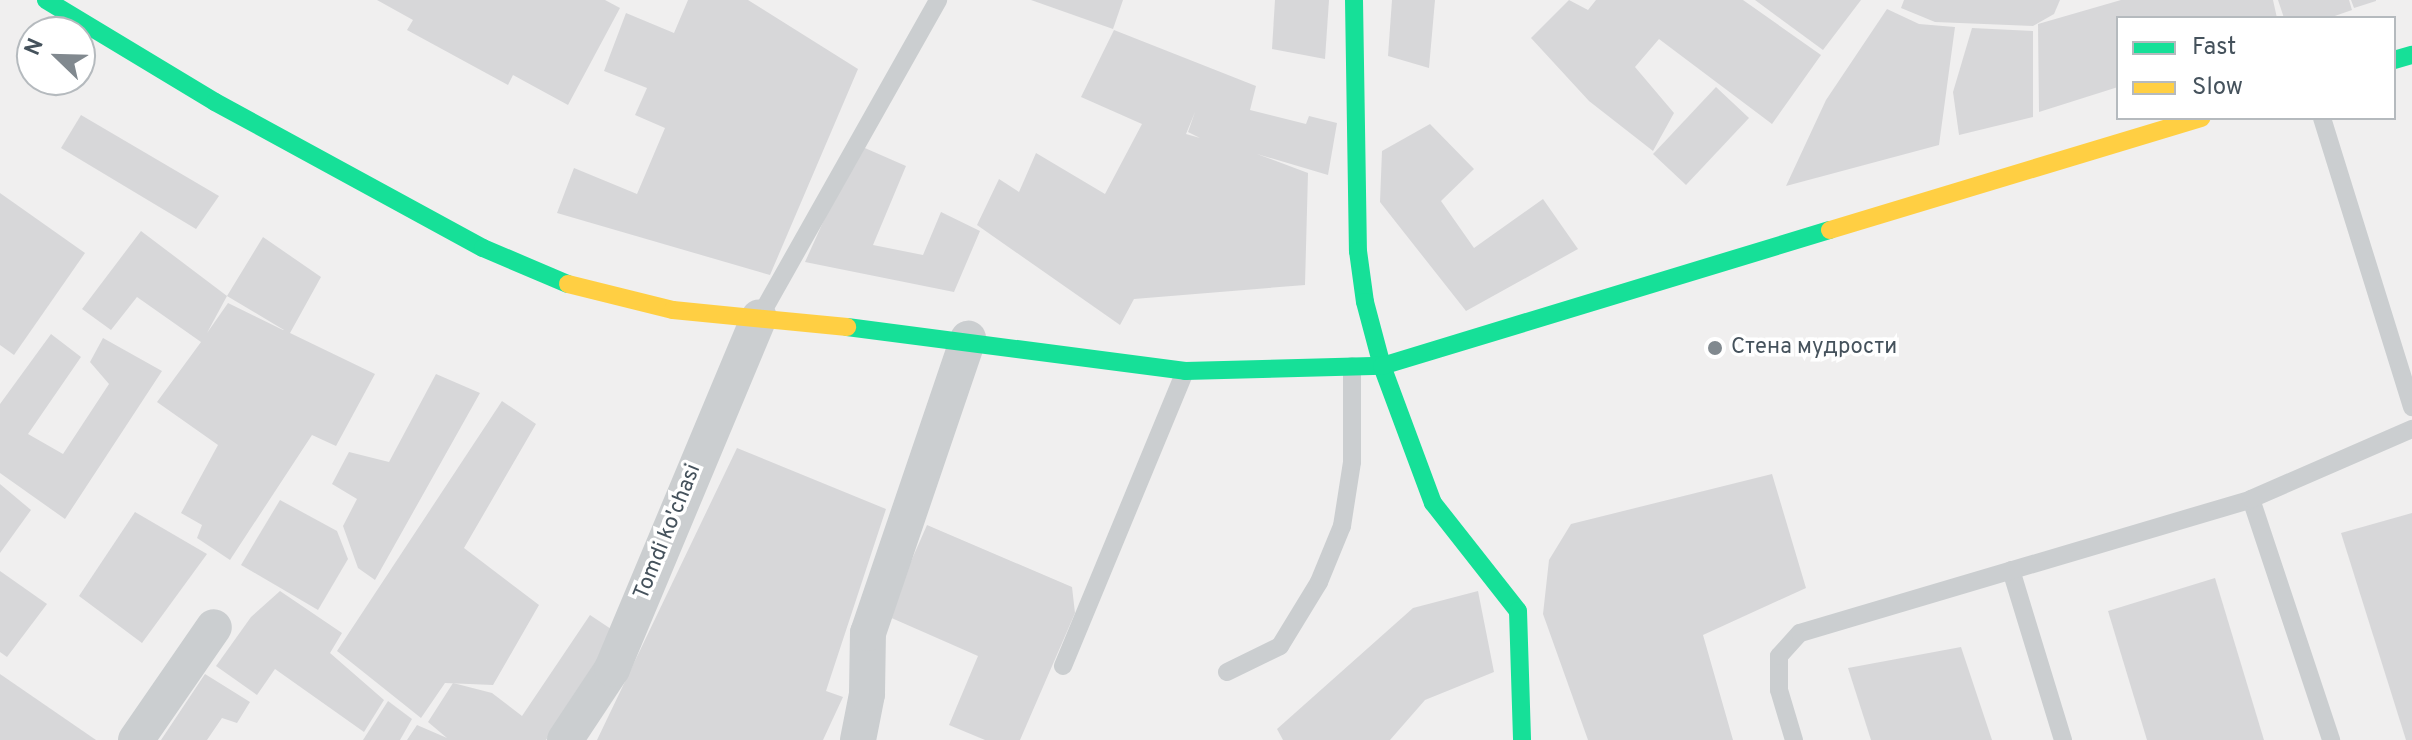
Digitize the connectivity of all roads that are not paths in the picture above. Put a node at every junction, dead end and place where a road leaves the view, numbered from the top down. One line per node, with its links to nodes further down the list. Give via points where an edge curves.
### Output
1 (46, 0): 6 (main road, via 215,102 483,248 576,288 673,310)
2 (938, 0): 6 (lane)
3 (1354, 0): 9 (main road, via 1358,251)
4 (2195, 120): 9 (main road)
5 (2323, 120): 11 (lane)
6 (759, 318): 7 (main road); 19 (street, Tomdi ko'chasi, via 612,669)
7 (968, 339): 10 (main road); 20 (street, via 868,633 867,694)
8 (1352, 366): 9 (main road); 10 (main road); 17 (lane, via 1352,462 1342,526 1319,582 1280,646)
9 (1382, 366): 21 (main road, via 1433,503 1518,611)
10 (1185, 371): 16 (lane)
11 (2412, 407)
12 (2412, 429): 13 (lane)
13 (2251, 499): 14 (lane); 24 (lane)
14 (2011, 570): 22 (lane, via 1800,633 1779,656 1779,690); 23 (lane)
15 (214, 627): 18 (street)
16 (1063, 666)
17 (1227, 672)
18 (136, 740)
19 (565, 740)
20 (858, 740)
21 (1522, 740)
22 (1794, 740)
23 (2063, 740)
24 (2331, 740)

